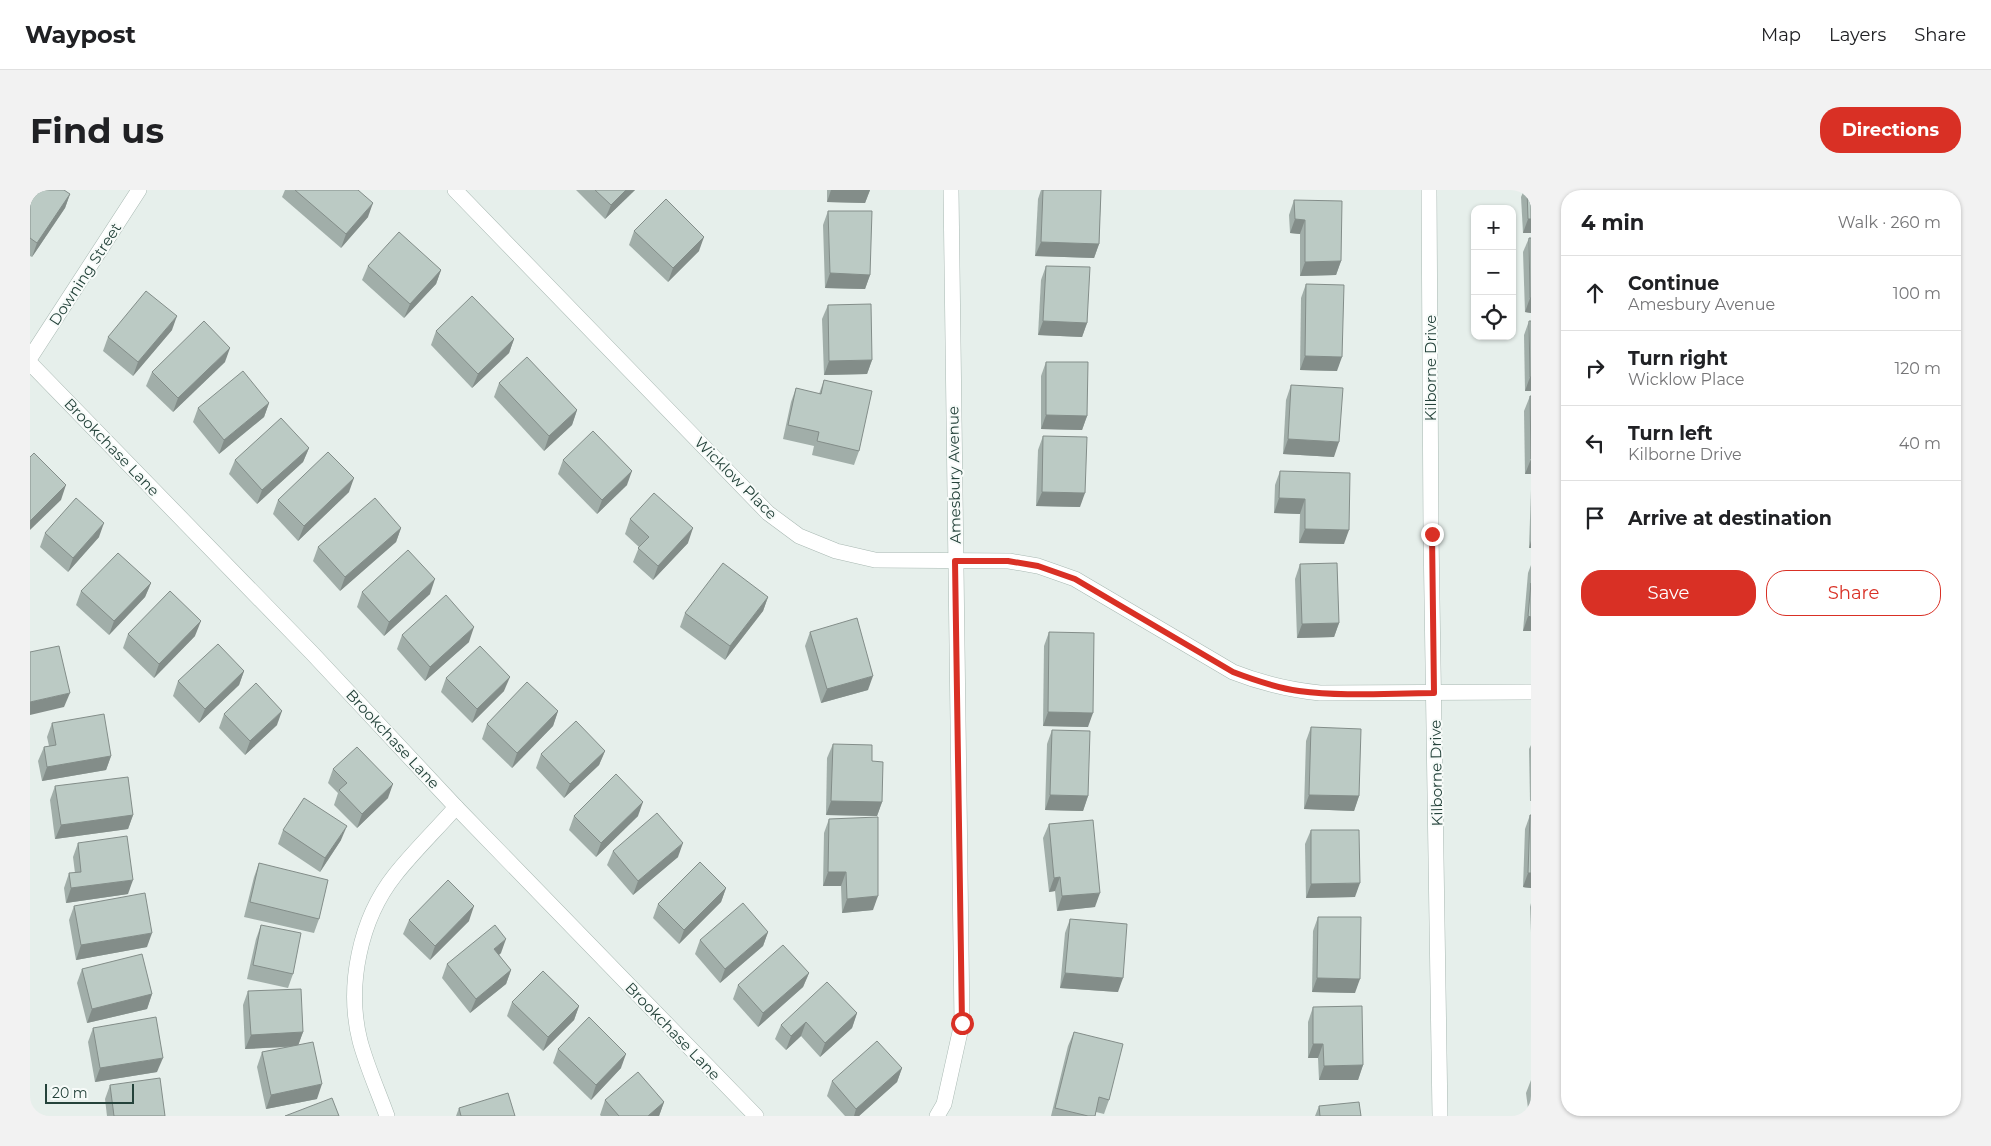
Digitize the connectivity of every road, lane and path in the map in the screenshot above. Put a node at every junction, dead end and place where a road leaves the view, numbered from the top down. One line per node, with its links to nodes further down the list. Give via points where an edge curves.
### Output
1 (140, 190): 5 (street, Downing Street)
2 (456, 190): 7 (street, Wicklow Place, via 768,513 799,536 836,551 875,560)
3 (951, 190): 7 (street, Amesbury Avenue)
4 (1429, 190): 9 (street, Kilborne Drive)
5 (30, 358)
6 (30, 363): 10 (street, Brookchase Lane, via 312,653)
7 (955, 561): 9 (street, Wicklow Place, via 1008,561 1038,566 1075,579 1233,672 1254,680 1320,693); 13 (street, Amesbury Avenue, via 962,1023 944,1104)
8 (1531, 692): 9 (street, Wicklow Place)
9 (1434, 693): 14 (street, Kilborne Drive)
10 (456, 807): 11 (street, via 394,876 373,912 362,946 356,975 360,1040); 12 (street, Brookchase Lane)
11 (388, 1116)
12 (756, 1116)
13 (937, 1116)
14 (1440, 1116)

